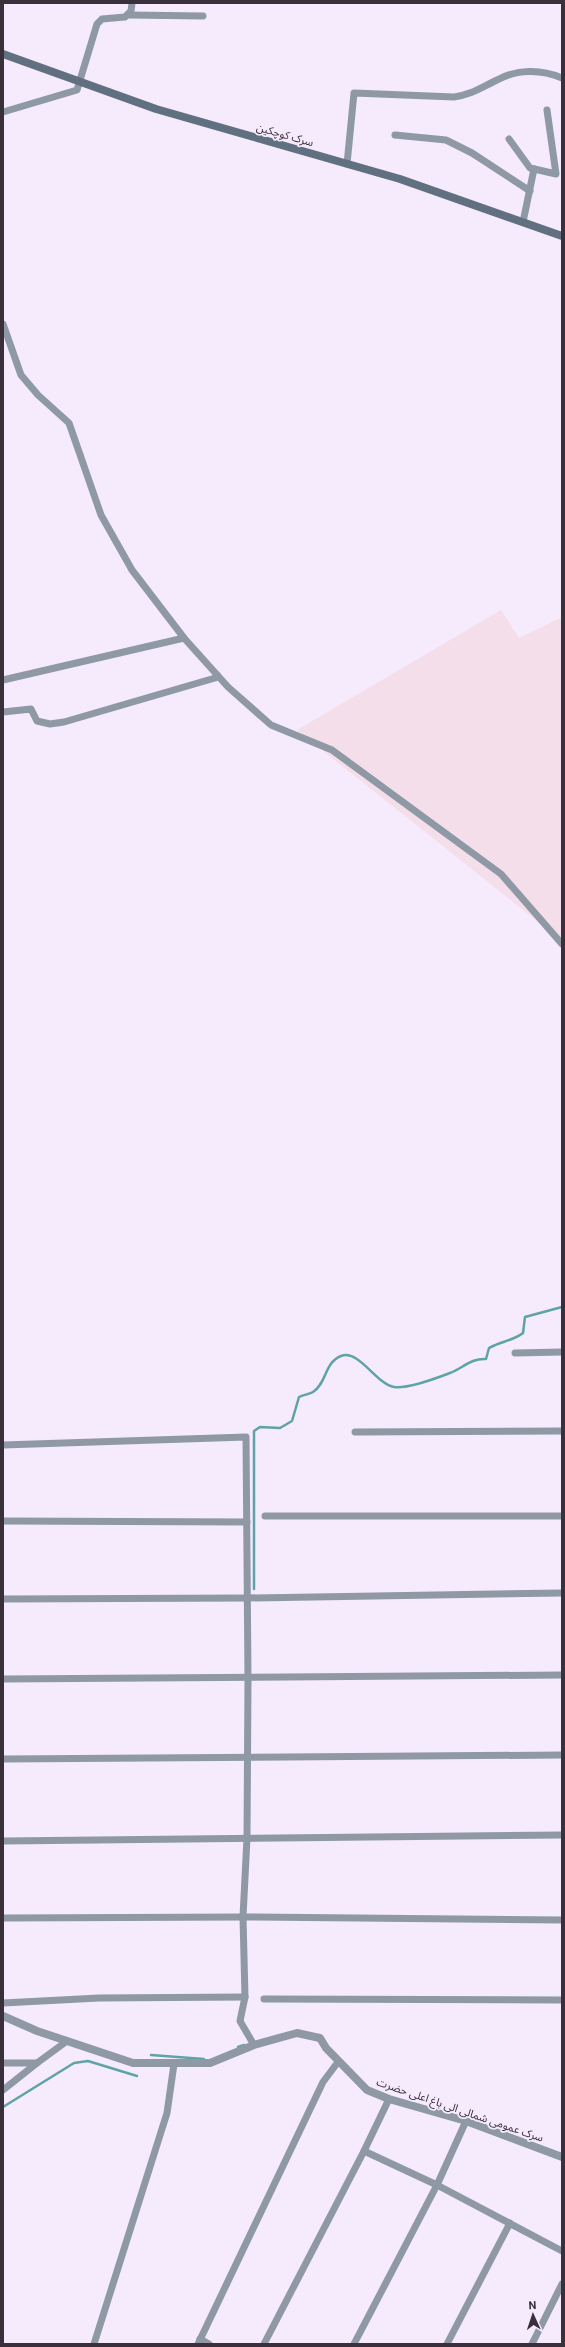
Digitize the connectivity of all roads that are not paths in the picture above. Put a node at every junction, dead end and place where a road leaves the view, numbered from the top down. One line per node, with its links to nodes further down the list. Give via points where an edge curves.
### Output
1 (132, 3): 2 (street)
2 (129, 15): 3 (street); 6 (street, via 99,20)
3 (203, 16)
4 (3, 54): 6 (main road, سرک کوچکین)
5 (562, 78): 11 (street, via 542,72 517,72 469,94 454,97 354,93)
6 (80, 82): 8 (street, via 75,90); 11 (main road, سرک کوچکین, via 156,109)
7 (547, 110): 12 (street, via 556,173)
8 (3, 112)
9 (395, 135): 13 (street, via 446,140 472,153)
10 (509, 139): 12 (street, via 530,168)
11 (347, 164): 14 (main road, سرک کوچکین, via 400,179)
12 (534, 169): 13 (street)
13 (530, 191): 14 (street)
14 (523, 222): 15 (main road, سرک کوچکین)
15 (562, 236)
16 (3, 324): 17 (street, via 22,375 38,395 69,423 101,515 132,570)
17 (184, 638): 18 (street); 19 (street)
18 (218, 675): 20 (street, via 64,722 50,724 37,721 32,709); 21 (street, via 271,725 332,750 501,874)
19 (3, 680)
20 (3, 712)
21 (562, 944)
22 (562, 1352): 23 (street)
23 (515, 1353)
24 (562, 1431): 25 (street)
25 (355, 1432)
26 (3, 1445): 30 (street, via 246,1437)
27 (265, 1516): 28 (street)
28 (562, 1516)
29 (3, 1520): 30 (street)
30 (247, 1522): 32 (street)
31 (562, 1593): 32 (street)
32 (247, 1598): 33 (street); 36 (street)
33 (3, 1599)
34 (562, 1675): 36 (street)
35 (3, 1679): 36 (street)
36 (248, 1679): 38 (street)
37 (562, 1755): 38 (street)
38 (246, 1757): 39 (street); 41 (street)
39 (3, 1759)
40 (562, 1835): 41 (street)
41 (247, 1838): 42 (street); 43 (street)
42 (3, 1841)
43 (243, 1917): 44 (street); 45 (street); 46 (street)
44 (3, 1918)
45 (562, 1920)
46 (246, 1997): 49 (street, via 99,1998); 52 (street, via 241,2015 243,2027)
47 (264, 1999): 48 (street)
48 (562, 2000)
49 (3, 2003)
50 (3, 2016): 51 (street, سرک عمومی شمالی الی باغ اعلی حضرت)
51 (67, 2041): 55 (street); 56 (street, سرک عمومی شمالی الی باغ اعلی حضرت, via 133,2063)
52 (254, 2045): 53 (street, سرک عمومی شمالی الی باغ اعلی حضرت, via 297,2033 320,2038); 56 (street, سرک عمومی شمالی الی باغ اعلی حضرت, via 210,2063)
53 (338, 2062): 58 (street, سرک عمومی شمالی الی باغ اعلی حضرت, via 368,2090); 66 (street, via 323,2082)
54 (3, 2063): 55 (street)
55 (37, 2063): 57 (street)
56 (174, 2064): 67 (street, via 167,2113)
57 (3, 2090)
58 (389, 2099): 59 (street, سرک عمومی شمالی الی باغ اعلی حضرت); 60 (street)
59 (466, 2122): 61 (street, سرک عمومی شمالی الی باغ اعلی حضرت); 62 (street)
60 (364, 2152): 62 (street); 69 (street)
61 (562, 2157)
62 (437, 2185): 63 (street); 70 (street)
63 (510, 2223): 64 (street); 71 (street)
64 (562, 2250)
65 (562, 2284): 72 (street)
66 (199, 2342): 68 (street)
67 (94, 2344)
68 (209, 2344)
69 (264, 2344)
70 (354, 2344)
71 (447, 2344)
72 (532, 2344)

